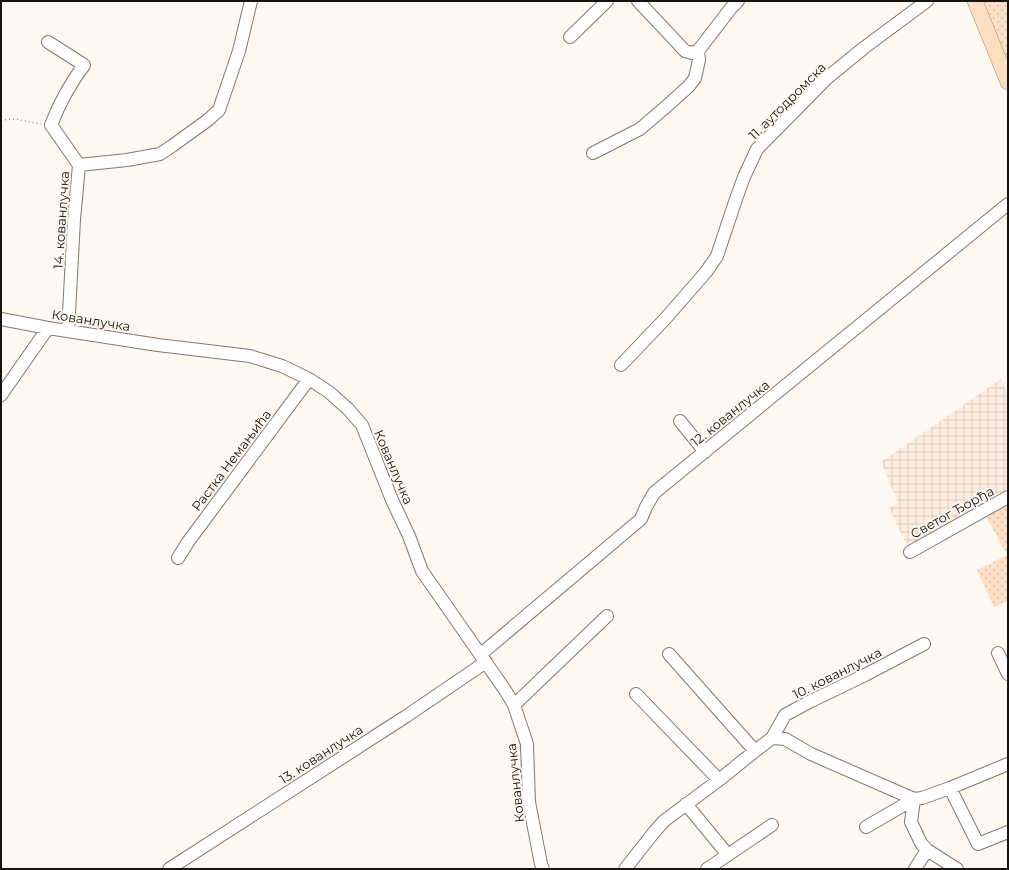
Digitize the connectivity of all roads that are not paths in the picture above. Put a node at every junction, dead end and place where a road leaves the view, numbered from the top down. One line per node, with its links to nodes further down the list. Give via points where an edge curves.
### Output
1 (251, 1): 12 (street, 14. кованлучка, via 239,51 219,110 160,154)
2 (607, 1): 7 (street)
3 (638, 1): 9 (street, via 685,51)
4 (738, 1): 9 (street)
5 (926, 1): 17 (street, 11. аутодромска, via 827,78 757,149 744,177 717,256 665,319)
6 (975, 1): 10 (main road)
7 (570, 38)
8 (48, 42): 12 (street, via 84,65 56,111 51,125)
9 (698, 51): 11 (street, via 695,78 689,86 640,129)
10 (1008, 82)
11 (593, 153)
12 (79, 165): 16 (street, 14. кованлучка)
13 (1008, 204): 21 (street, 12. кованлучка)
14 (1, 319): 15 (street, Кованлучка)
15 (48, 328): 16 (street, Кованлучка); 19 (street)
16 (68, 331): 18 (street, Кованлучка, via 250,356 282,366)
17 (621, 365)
18 (309, 379): 24 (street, Растка Немањића); 29 (street, Кованлучка, via 329,392 362,425 422,571)
19 (1, 395)
20 (680, 421): 21 (street)
21 (705, 452): 29 (street, 12. кованлучка, via 654,493 641,519)
22 (1008, 497): 23 (street, Светог Ђорђа)
23 (910, 552)
24 (178, 558)
25 (607, 616): 32 (street)
26 (924, 644): 33 (street, 10. кованлучка, via 785,715)
27 (998, 653): 30 (street)
28 (669, 654): 34 (street)
29 (484, 658): 32 (street, Кованлучка); 45 (street, 13. кованлучка, via 405,717)
30 (1008, 674)
31 (636, 694): 36 (street)
32 (514, 705): 46 (street, Кованлучка, via 527,744 529,802)
33 (772, 738): 34 (street, 10. кованлучка); 38 (street, via 785,739 811,754)
34 (755, 751): 36 (street, 10. кованлучка)
35 (1008, 764): 37 (street)
36 (719, 780): 39 (street, 10. кованлучка)
37 (950, 788): 38 (street); 42 (street, via 978,844)
38 (914, 799): 41 (street); 43 (street, via 911,822 921,844)
39 (686, 804): 44 (street); 47 (street, 10. кованлучка, via 664,821)
40 (772, 825): 44 (street)
41 (866, 827)
42 (1008, 832)
43 (927, 850): 49 (street); 50 (street)
44 (728, 855): 48 (street)
45 (169, 869)
46 (544, 869)
47 (625, 869)
48 (707, 869)
49 (915, 869)
50 (957, 869)

